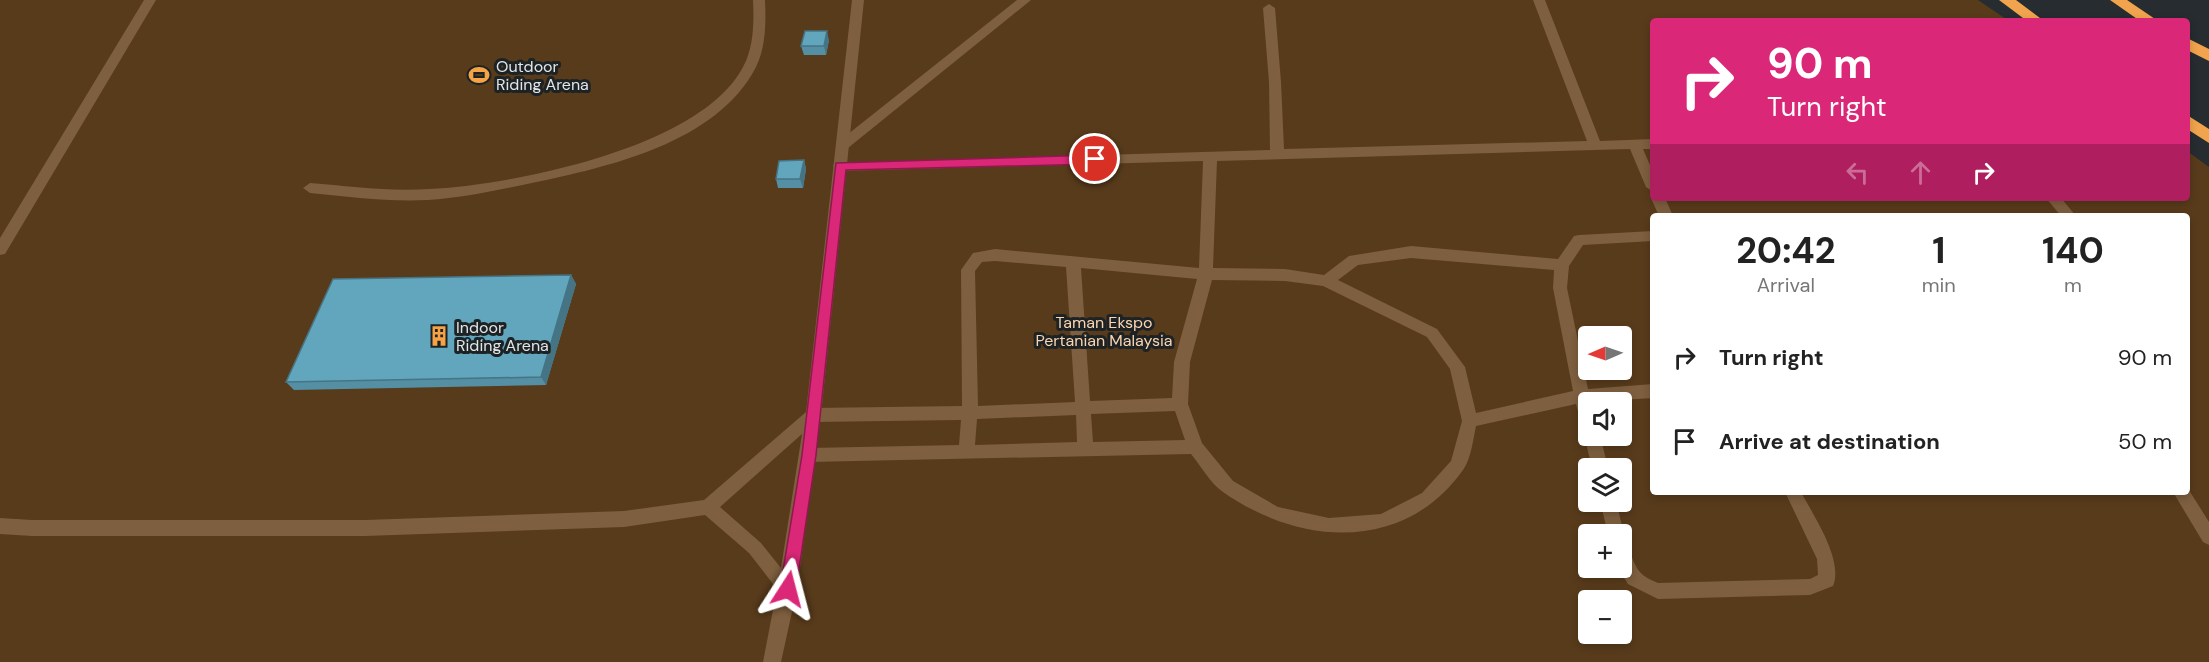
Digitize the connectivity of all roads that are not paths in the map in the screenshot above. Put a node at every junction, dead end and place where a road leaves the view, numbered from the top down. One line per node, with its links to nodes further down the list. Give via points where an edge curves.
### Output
1 (150, 0): 27 (street)
2 (759, 0): 23 (street, via 754,56 745,75 716,108 644,147 488,187 416,195)
3 (858, 0): 17 (street)
4 (1025, 0): 17 (street)
5 (1539, 0): 18 (street)
6 (2006, 0): 9 (highway)
7 (2117, 0): 10 (highway)
8 (1269, 8): 19 (street)
9 (2033, 18)
10 (2146, 18)
11 (2190, 44): 12 (highway)
12 (2209, 56)
13 (2190, 123): 14 (highway)
14 (2209, 137)
15 (1634, 144): 16 (street); 18 (street); 22 (street)
16 (1650, 144)
17 (843, 145): 21 (street)
18 (1596, 145): 19 (street)
19 (1277, 154): 20 (street)
20 (1210, 156): 21 (street); 30 (street)
21 (840, 166): 39 (street)
22 (1650, 181)
23 (310, 188)
24 (2056, 201): 25 (street)
25 (2066, 213)
26 (1650, 236): 29 (street, via 1579,240)
27 (0, 250)
28 (1073, 262): 30 (street); 37 (street); 38 (street, via 995,255 978,257 968,270)
29 (1562, 265): 31 (street, via 1411,252 1354,260); 33 (street, via 1560,288)
30 (1206, 274): 31 (street, via 1285,275); 36 (street, via 1182,362)
31 (1326, 281): 40 (street, via 1432,333 1457,367)
32 (1650, 391): 34 (street)
33 (1581, 392)
34 (1632, 392)
35 (1578, 397): 40 (street)
36 (1180, 404): 37 (street); 41 (street)
37 (1085, 408): 38 (street); 42 (street)
38 (970, 412): 39 (street); 43 (street)
39 (813, 415): 44 (street); 47 (street)
40 (1470, 421): 41 (street, via 1458,464 1428,498 1383,520 1329,526 1275,514 1237,492 1227,486)
41 (1195, 447): 42 (street)
42 (1086, 450): 43 (street)
43 (966, 452): 44 (street)
44 (809, 455): 51 (street)
45 (1794, 495): 50 (street, via 1826,558 1827,580 1810,587 1658,591 1638,584)
46 (2183, 495): 49 (street)
47 (708, 507): 48 (street, via 624,519 365,528); 51 (street, via 755,548)
48 (0, 526)
49 (2209, 537)
50 (1632, 576)
51 (788, 589): 52 (street)
52 (772, 662)

